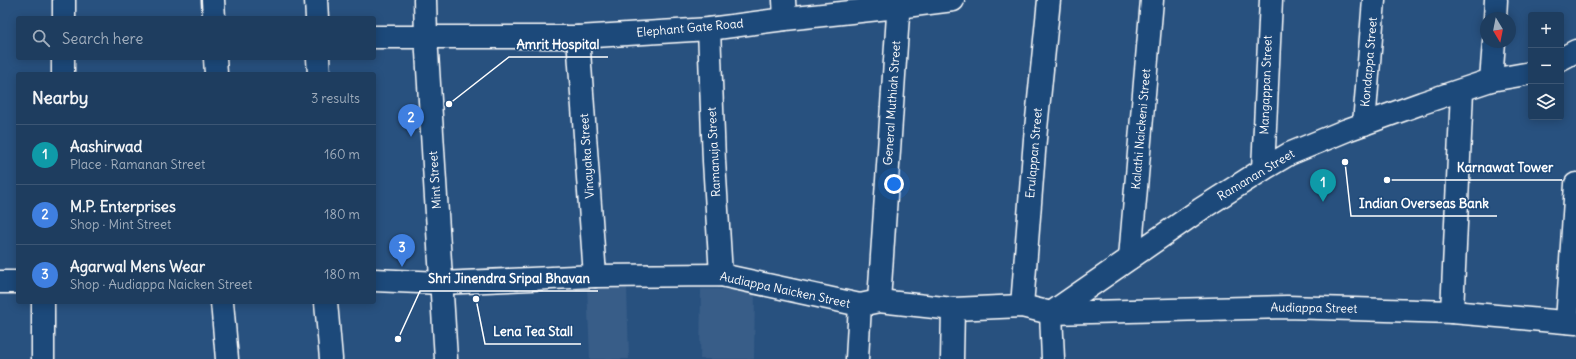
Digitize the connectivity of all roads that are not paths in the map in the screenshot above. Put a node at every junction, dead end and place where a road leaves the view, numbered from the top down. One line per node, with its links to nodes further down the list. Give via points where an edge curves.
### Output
1 (64, 0): 14 (street)
2 (213, 0): 15 (street)
3 (316, 0): 16 (street)
4 (425, 0): 18 (street, Mint Street)
5 (953, 0): 11 (street, Elephant Gate Road)
6 (1049, 0): 49 (street, Erulappan Street)
7 (1152, 0): 38 (street, Kalathi Naickeni Street)
8 (1271, 0): 36 (street, Mangappan Street)
9 (1374, 0): 35 (street, Kondappa Street)
10 (1496, 0): 13 (street)
11 (899, 4): 12 (street, Elephant Gate Road); 45 (street, General Muthiah Street)
12 (784, 9): 17 (street, Elephant Gate Road)
13 (1495, 12)
14 (64, 16)
15 (214, 16)
16 (317, 16)
17 (709, 28): 20 (street, Elephant Gate Road); 39 (street, Ramanuja Street)
18 (426, 36): 19 (street, Elephant Gate Road); 20 (street, Elephant Gate Road); 44 (street, Mint Street)
19 (376, 37)
20 (578, 37): 40 (street, Vinayaka Street)
21 (1494, 48): 33 (street)
22 (1576, 51): 23 (street)
23 (1564, 57)
24 (63, 60): 29 (street)
25 (215, 60): 30 (street)
26 (318, 60): 31 (street)
27 (1576, 67): 28 (street)
28 (1564, 69)
29 (63, 72)
30 (216, 72)
31 (319, 72)
32 (1528, 74): 33 (street, Ramanan Street)
33 (1491, 80): 34 (street, Ramanan Street)
34 (1462, 91): 35 (street, Ramanan Street); 51 (street)
35 (1364, 124): 36 (street, Ramanan Street, via 1289,154)
36 (1263, 169): 38 (street, Ramanan Street)
37 (1576, 184): 53 (street)
38 (1130, 258): 52 (street, Ramanan Street)
39 (721, 275): 40 (street, Audiappa Naicken Street); 45 (street, Audiappa Naicken Street)
40 (595, 276): 44 (street, Audiappa Naicken Street)
41 (376, 280): 44 (street, Audiappa Naicken Street)
42 (0, 282): 43 (street)
43 (16, 282)
44 (441, 283): 57 (street, Mint Street)
45 (870, 303): 50 (street, Audiappa Naicken Street); 58 (street, General Muthiah Street)
46 (43, 304): 54 (street)
47 (222, 304): 55 (street)
48 (326, 304): 56 (street)
49 (1022, 306): 50 (street, Audiappa Naicken Street); 52 (street, Audiappa Naicken Street)
50 (953, 309): 59 (street)
51 (1452, 312): 52 (street, Audiappa Street, via 1287,307); 53 (street, Audiappa Street)
52 (1051, 313): 60 (street)
53 (1572, 322)
54 (43, 359)
55 (227, 359)
56 (330, 359)
57 (446, 359)
58 (857, 359)
59 (952, 359)
60 (1053, 359)

